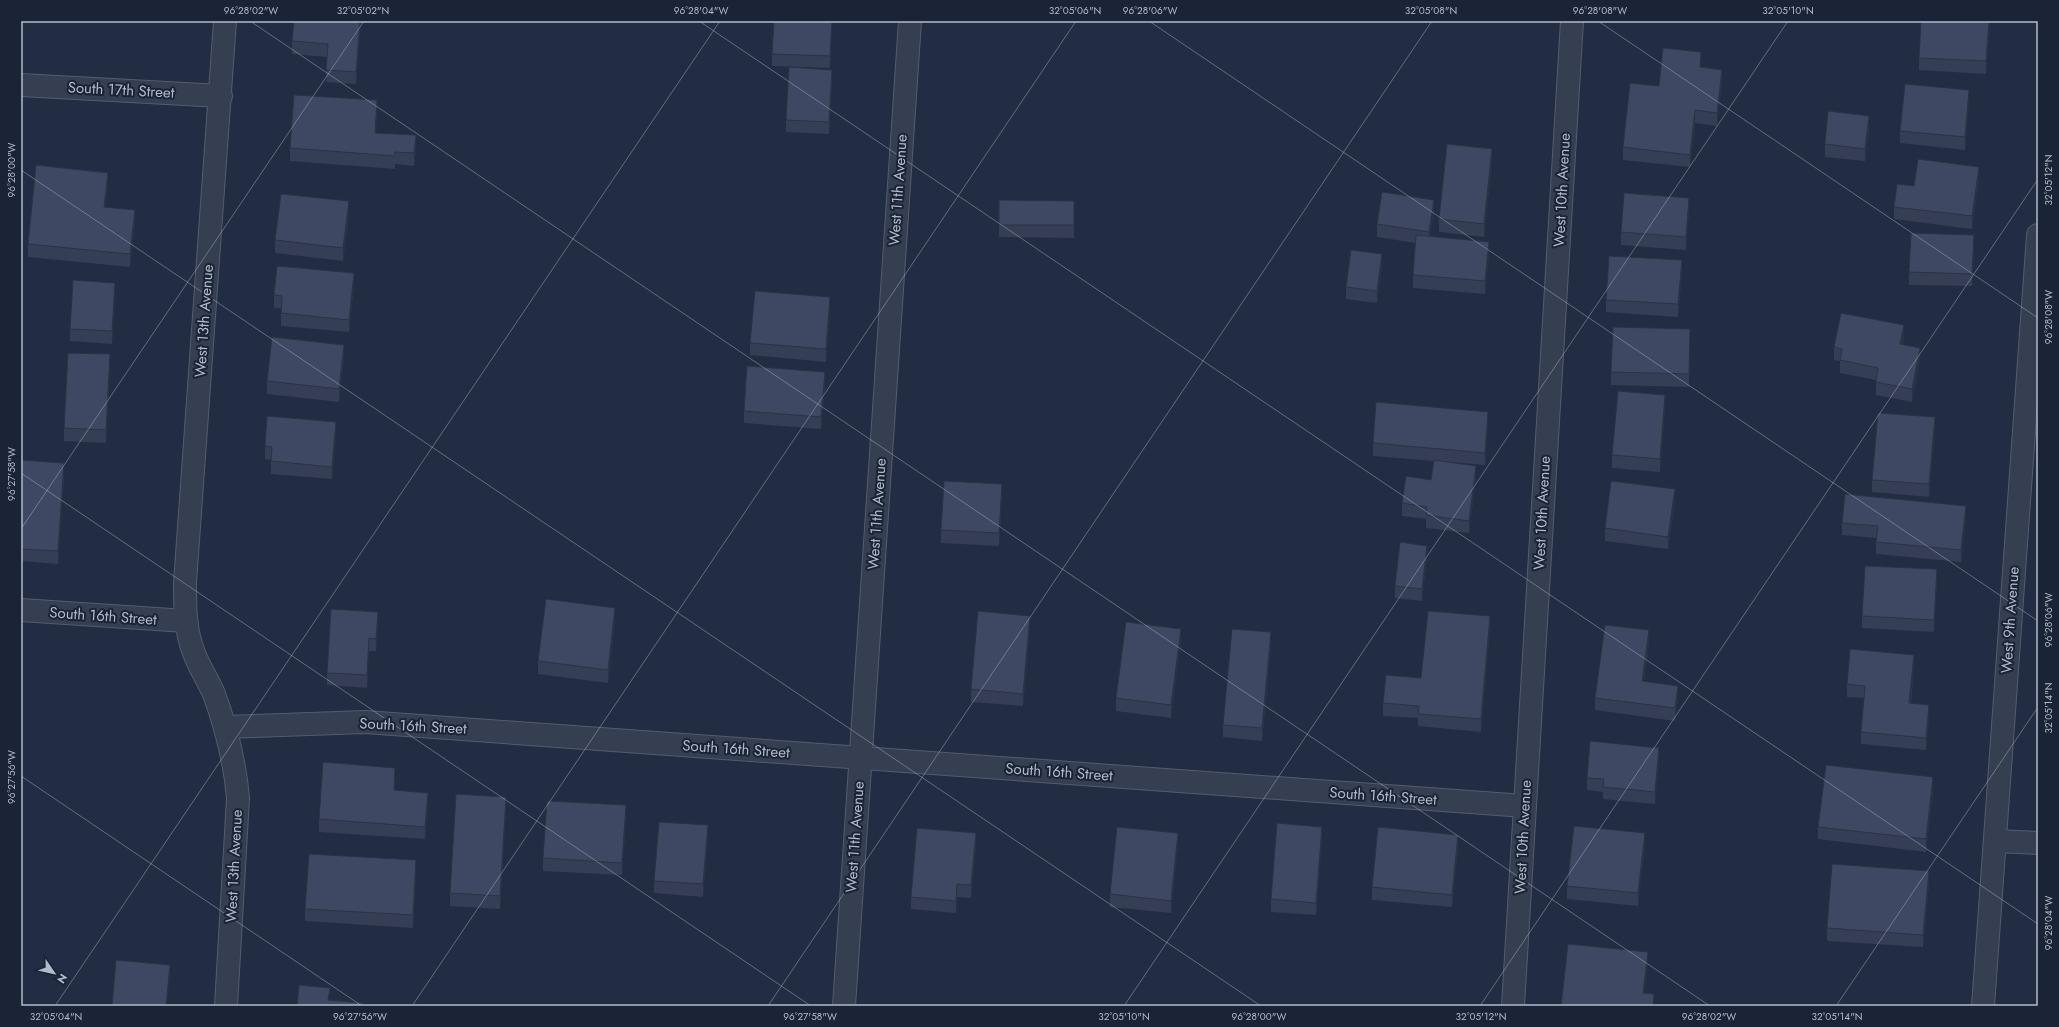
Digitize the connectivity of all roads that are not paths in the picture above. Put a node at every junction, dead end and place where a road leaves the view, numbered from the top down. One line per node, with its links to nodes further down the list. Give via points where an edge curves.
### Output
1 (226, 21): 5 (street, West 13th Avenue)
2 (910, 21): 10 (street, West 11th Avenue)
3 (1572, 21): 11 (street, West 10th Avenue)
4 (21, 85): 5 (street, South 17th Street)
5 (220, 96): 8 (street, West 13th Avenue, via 185,575)
6 (2038, 235): 12 (street, West 9th Avenue)
7 (21, 610): 8 (street, South 16th Street)
8 (186, 621): 9 (street, via 194,653 213,693)
9 (225, 727): 10 (street, South 16th Street, via 365,722); 14 (street, West 13th Avenue, via 237,779 238,798)
10 (860, 758): 11 (street, South 16th Street); 15 (street, West 11th Avenue)
11 (1525, 806): 16 (street, West 10th Avenue)
12 (1995, 841): 13 (street); 17 (street, West 9th Avenue)
13 (2038, 844)
14 (226, 1006)
15 (844, 1006)
16 (1513, 1006)
17 (1983, 1006)

